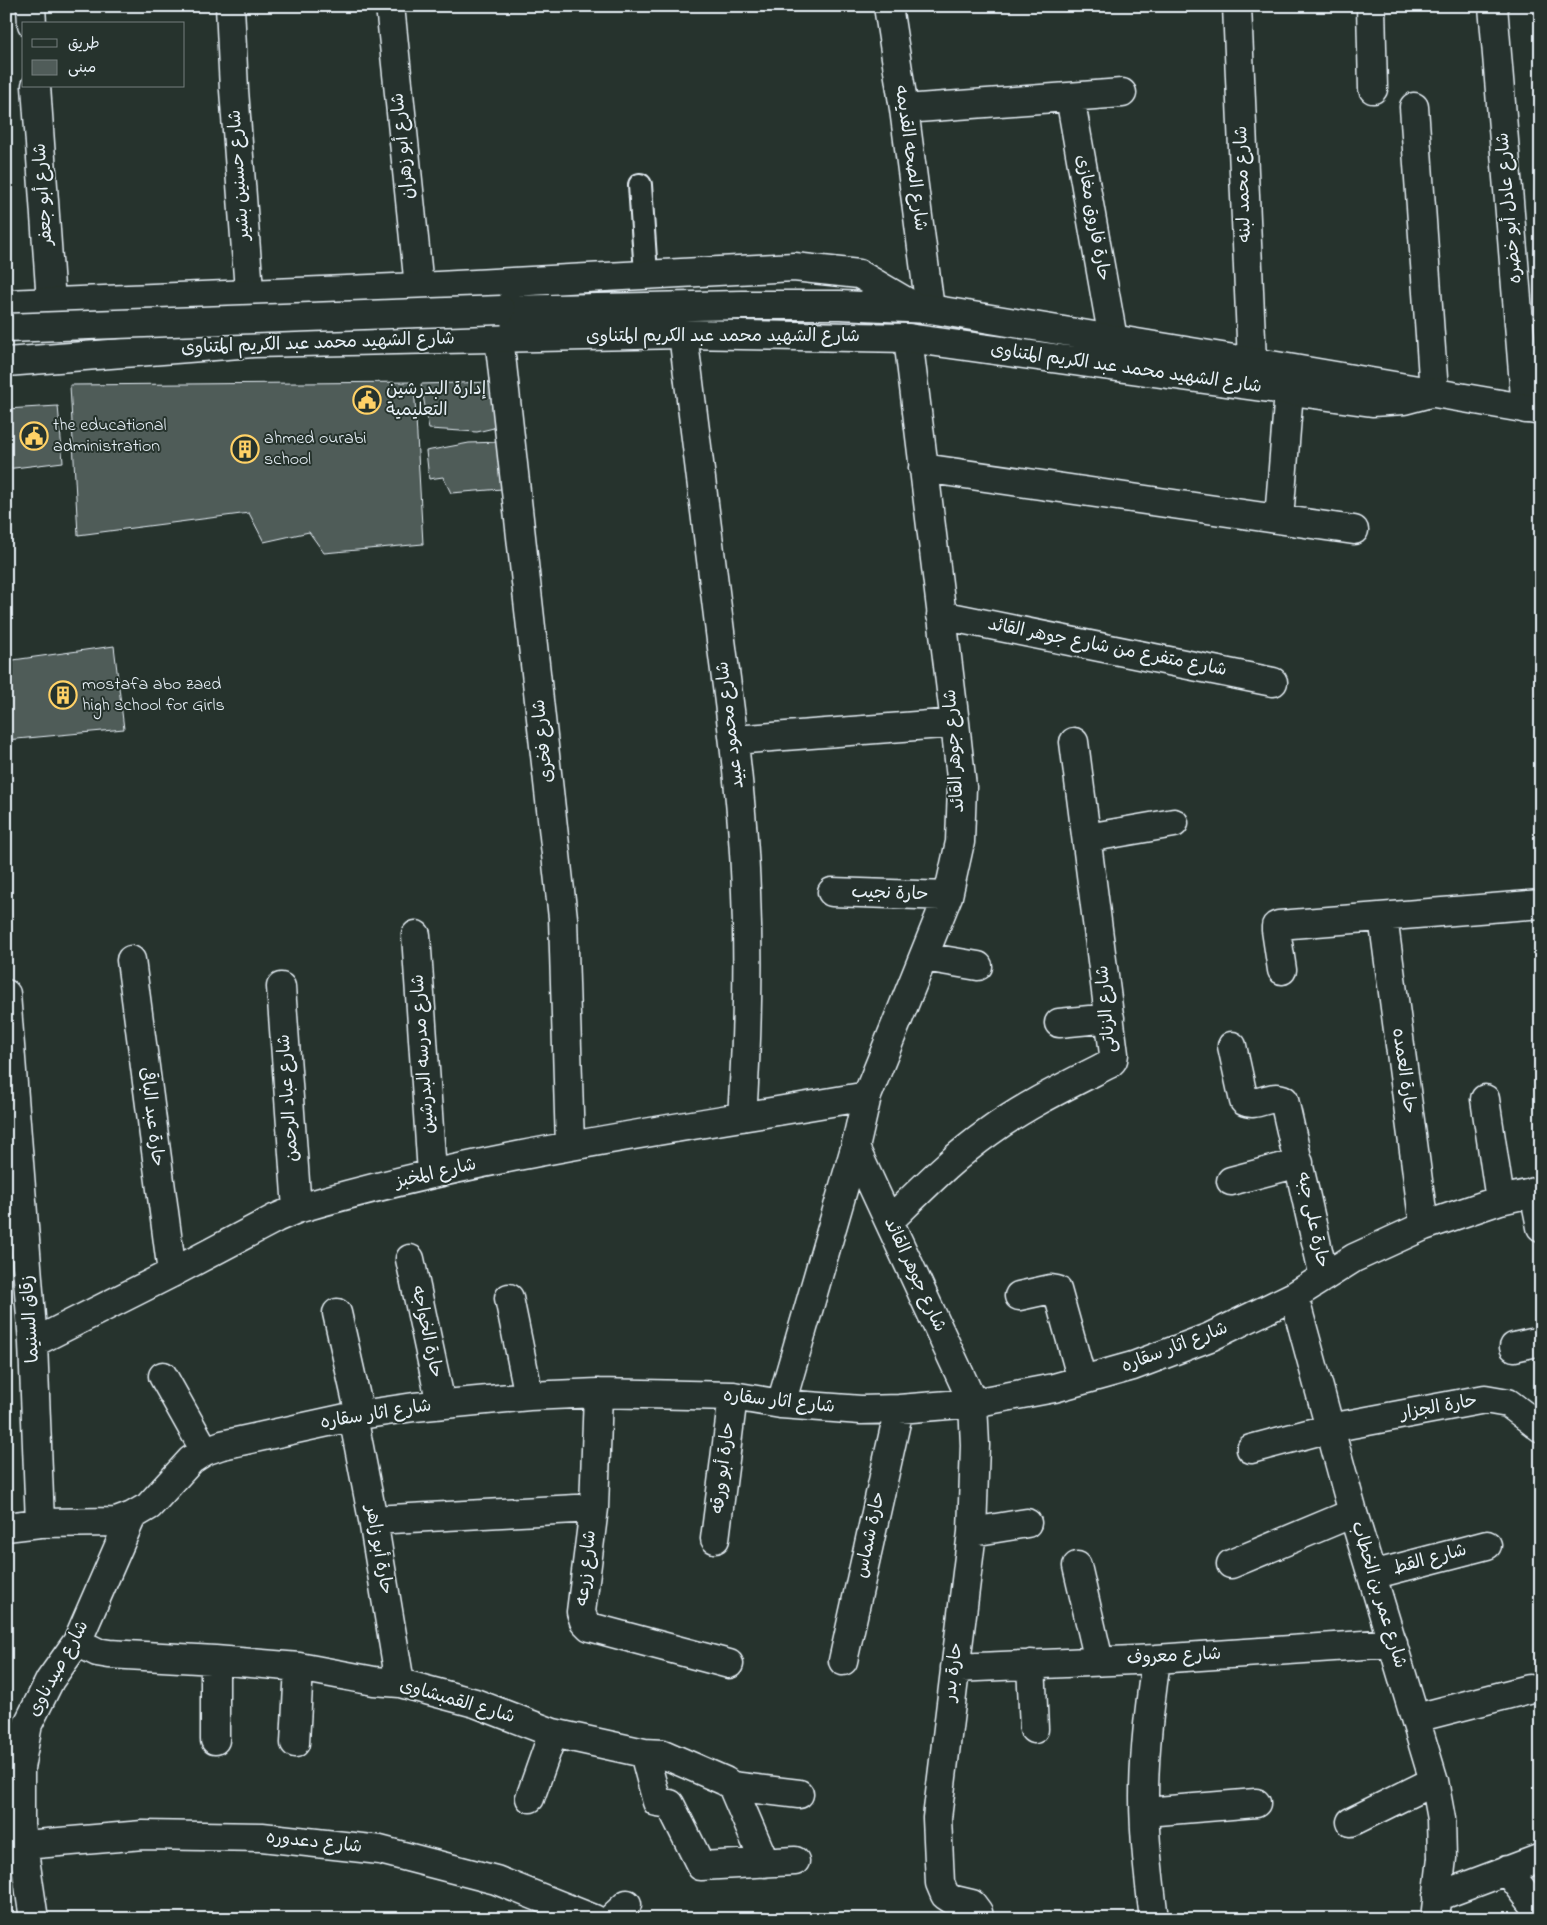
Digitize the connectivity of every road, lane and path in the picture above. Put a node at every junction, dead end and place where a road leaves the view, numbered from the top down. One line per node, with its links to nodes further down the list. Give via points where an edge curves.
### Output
1 (31, 6): 8 (street)
2 (230, 6): 18 (street, شارع حسنين بشير)
3 (390, 6): 17 (street, شارع أبو زهران)
4 (888, 6): 14 (street, شارع الصحه القديمه)
5 (1237, 6): 29 (street, شارع محمد لبنه)
6 (1372, 6): 10 (street)
7 (1493, 6): 32 (street, شارع عادل أبو خضره)
8 (32, 22)
9 (36, 88): 19 (street, شارع أبو جعفر)
10 (1373, 90)
11 (1122, 93): 12 (street)
12 (1070, 97): 14 (street); 26 (street, حارة فاروق مغازى)
13 (1414, 107): 31 (street)
14 (904, 109): 21 (street, شارع الصحه القديمه)
15 (640, 185): 16 (lane)
16 (646, 274): 17 (street); 21 (street, via 794,267 859,274)
17 (419, 287): 18 (street)
18 (249, 293): 19 (street); 27 (street, شارع حسنين بشير)
19 (51, 302): 20 (street)
20 (6, 304)
21 (924, 309): 22 (street, bridge, via 742,305 501,310); 26 (street)
22 (6, 328)
23 (683, 334): 24 (street, شارع الشهيد محمد عبد الكريم المتناوى); 25 (street, شارع الشهيد محمد عبد الكريم المتناوى); 39 (street, شارع محمود عبيد)
24 (499, 337): 27 (street, شارع الشهيد محمد عبد الكريم المتناوى); 60 (street, شارع فخرى, via 563,918)
25 (908, 338): 30 (street, شارع الشهيد محمد عبد الكريم المتناوى); 33 (street, شارع جوهر القائد)
26 (1113, 339): 29 (street)
27 (253, 343): 28 (street, شارع الشهيد محمد عبد الكريم المتناوى)
28 (6, 362)
29 (1252, 362): 31 (street)
30 (1289, 391): 31 (street, شارع الشهيد محمد عبد الكريم المتناوى, via 1372,402 1404,400); 34 (street)
31 (1434, 392): 32 (street)
32 (1534, 410)
33 (923, 468): 34 (street); 36 (street, شارع جوهر القائد)
34 (1279, 519): 35 (street)
35 (1354, 530)
36 (941, 615): 37 (street, شارع متفرع من شارع جوهر القائد); 38 (street, شارع جوهر القائد)
37 (1273, 682)
38 (955, 722): 39 (street); 44 (street, شارع جوهر القائد, via 962,788 960,833)
39 (734, 740): 59 (street, شارع محمود عبيد, via 746,900 747,1042)
40 (1074, 742): 42 (street, شارع الزناتى)
41 (1174, 823): 42 (street)
42 (1087, 838): 54 (street, شارع الزناتى)
43 (832, 892): 44 (street, حارة نجيب)
44 (948, 896): 48 (street, شارع جوهر القائد)
45 (1541, 904): 46 (street)
46 (1383, 917): 51 (street, via 1276,926); 69 (street, حارة العمده)
47 (416, 935): 63 (street, شارع مدرسه البدرشين)
48 (924, 957): 50 (street); 57 (street, شارع جوهر القائد)
49 (131, 960): 72 (street, حارة عبد الباقى)
50 (978, 966)
51 (1282, 970)
52 (280, 987): 67 (street, شارع عباد الرحمن)
53 (6, 994): 79 (street, زقاق السنيما)
54 (1110, 1018): 55 (street); 68 (street, شارع الزناتى, via 1114,1054 1109,1064 1047,1096 989,1132 936,1174)
55 (1059, 1023)
56 (1232, 1046): 62 (street, حارة على جبه, via 1244,1101 1252,1103 1274,1097 1284,1100)
57 (867, 1096): 59 (street, شارع المخبز); 61 (street, شارع جوهر القائد)
58 (1485, 1099): 66 (street)
59 (742, 1117): 60 (street, شارع المخبز)
60 (570, 1145): 63 (street, شارع المخبز)
61 (855, 1148): 68 (street, شارع جوهر القائد); 88 (street, شارع جوهر القائد)
62 (1299, 1163): 64 (street, حارة على جبه); 73 (street, حارة على جبه)
63 (432, 1173): 67 (street, شارع المخبز)
64 (1231, 1181)
65 (1537, 1191): 66 (street, شارع اثار سقاره); 70 (street)
66 (1500, 1200): 69 (street, شارع اثار سقاره)
67 (297, 1209): 72 (street, شارع المخبز)
68 (889, 1221): 86 (street, شارع جوهر القائد)
69 (1424, 1226): 73 (street, شارع اثار سقاره, via 1354,1258)
70 (1541, 1227)
71 (410, 1259): 87 (street, حارة الخواجه)
72 (172, 1273): 79 (street, شارع المخبز)
73 (1324, 1276): 75 (street, شارع اثار سقاره)
74 (1019, 1296): 82 (street, via 1057,1290)
75 (1294, 1296): 82 (street, شارع اثار سقاره, via 1210,1337 1133,1366); 91 (street, شارع عمر بن الخطاب)
76 (509, 1298): 84 (street)
77 (337, 1313): 90 (street, حارة أبو زاهر)
78 (1541, 1341): 80 (street)
79 (34, 1343): 100 (street, زقاق السنيما)
80 (1514, 1347)
81 (163, 1376): 94 (street)
82 (1082, 1380): 86 (street, شارع اثار سقاره)
83 (598, 1393): 84 (street, شارع اثار سقاره); 85 (street, شارع اثار سقاره); 95 (street, شارع زرعه)
84 (529, 1396): 87 (street, شارع اثار سقاره)
85 (734, 1396): 88 (street, شارع اثار سقاره); 103 (street, حارة أبو ورقه)
86 (973, 1403): 89 (street, شارع اثار سقاره); 102 (street, حارة بدر)
87 (441, 1404): 90 (street, شارع اثار سقاره)
88 (781, 1404): 89 (street, شارع اثار سقاره, via 861,1410)
89 (898, 1409): 112 (street, حارة شماس)
90 (356, 1416): 94 (street, شارع اثار سقاره); 98 (street, حارة أبو زاهر)
91 (1330, 1428): 92 (street, حارة الجزار, via 1485,1399 1508,1403); 93 (street, حارة الجزار); 96 (street, شارع عمر بن الخطاب)
92 (1541, 1428)
93 (1250, 1449)
94 (205, 1451): 97 (street, شارع اثار سقاره, via 191,1460 149,1506)
95 (594, 1508): 98 (street); 114 (street, شارع زرعه, via 581,1612 584,1621 590,1627)
96 (1354, 1513): 105 (street); 107 (street, شارع عمر بن الخطاب)
97 (132, 1516): 100 (street, شارع اثار سقاره, via 116,1522); 108 (street, شارع صيدناوى)
98 (373, 1520): 118 (street, حارة أبو زاهر)
99 (1027, 1523): 102 (street)
100 (40, 1524): 101 (street, شارع اثار سقاره)
101 (6, 1527)
102 (972, 1532): 117 (street, حارة بدر)
103 (715, 1539)
104 (1487, 1545): 107 (street, شارع القط)
105 (1231, 1564)
106 (1077, 1566): 113 (street)
107 (1372, 1575): 109 (street, شارع عمر بن الخطاب)
108 (77, 1642): 111 (street, شارع القمبشاوى, via 108,1654); 133 (street, شارع صيدناوى, via 50,1680 28,1724 20,1768)
109 (1393, 1643): 110 (street, شارع معروف); 120 (street, شارع عمر بن الخطاب)
110 (1156, 1659): 113 (street, شارع معروف); 131 (street, via 1147,1728)
111 (215, 1660): 116 (street, شارع القمبشاوى); 123 (street)
112 (843, 1661)
113 (1099, 1661): 115 (street, شارع معروف)
114 (729, 1664)
115 (1031, 1664): 117 (street, شارع معروف); 121 (street)
116 (299, 1667): 118 (street, شارع القمبشاوى); 124 (street)
117 (955, 1668): 142 (street, حارة بدر, via 937,1818 940,1882 945,1895 972,1904)
118 (400, 1683): 122 (street, شارع القمبشاوى, via 475,1703)
119 (1529, 1690): 120 (street)
120 (1416, 1718): 126 (street, شارع عمر بن الخطاب)
121 (1034, 1729)
122 (554, 1732): 125 (street, شارع القمبشاوى); 129 (street)
123 (215, 1740)
124 (295, 1743)
125 (644, 1753): 127 (street, شارع القمبشاوى, via 663,1754); 136 (street, via 657,1802 670,1804 701,1866)
126 (1434, 1781): 132 (street); 138 (street, شارع عمر بن الخطاب, via 1442,1858)
127 (732, 1786): 128 (street, شارع القمبشاوى); 136 (street)
128 (799, 1794)
129 (530, 1798)
130 (1256, 1803): 131 (street)
131 (1145, 1812): 143 (street)
132 (1350, 1822)
133 (17, 1832): 140 (street, شارع صيدناوى); 141 (street, شارع دعدوره, via 262,1837 380,1850 496,1880)
134 (1541, 1858): 137 (street)
135 (795, 1860): 136 (street)
136 (765, 1863)
137 (1507, 1870): 138 (street); 139 (street)
138 (1436, 1908)
139 (1541, 1914)
140 (34, 1919)
141 (594, 1919)
142 (979, 1919)
143 (1154, 1919)

